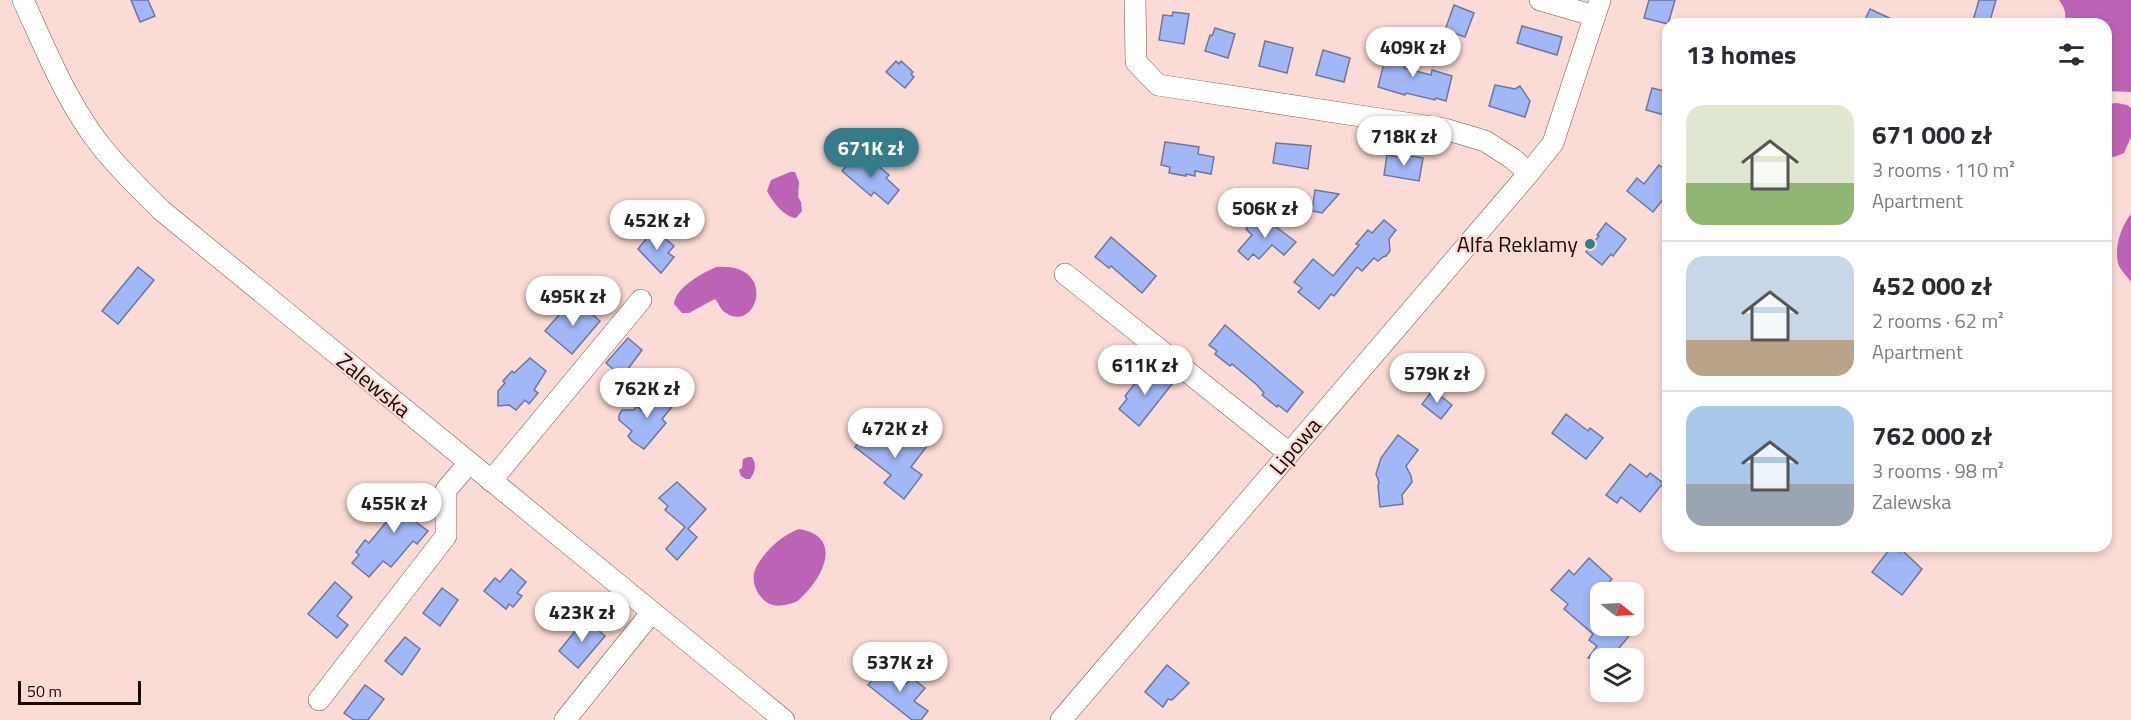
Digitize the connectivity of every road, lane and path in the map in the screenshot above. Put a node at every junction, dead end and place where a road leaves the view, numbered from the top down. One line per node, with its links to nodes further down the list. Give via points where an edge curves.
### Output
1 (23, 0): 9 (street, Zalewska, via 75,106 100,145 129,178 161,210)
2 (1135, 0): 5 (street, via 1136,62 1158,85 1444,129 1485,141)
3 (1540, 0): 4 (street, Lipowa)
4 (1598, 8): 5 (street, Lipowa, via 1553,143)
5 (1529, 173): 8 (street, Lipowa)
6 (1065, 274): 8 (street)
7 (641, 300): 10 (street)
8 (1289, 453): 15 (street, Lipowa)
9 (469, 463): 10 (street, Zalewska); 12 (street, via 446,490 446,536)
10 (490, 480): 11 (street, Zalewska)
11 (652, 612): 13 (street); 14 (street, Zalewska)
12 (319, 700)
13 (565, 720)
14 (784, 720)
15 (1061, 720)

